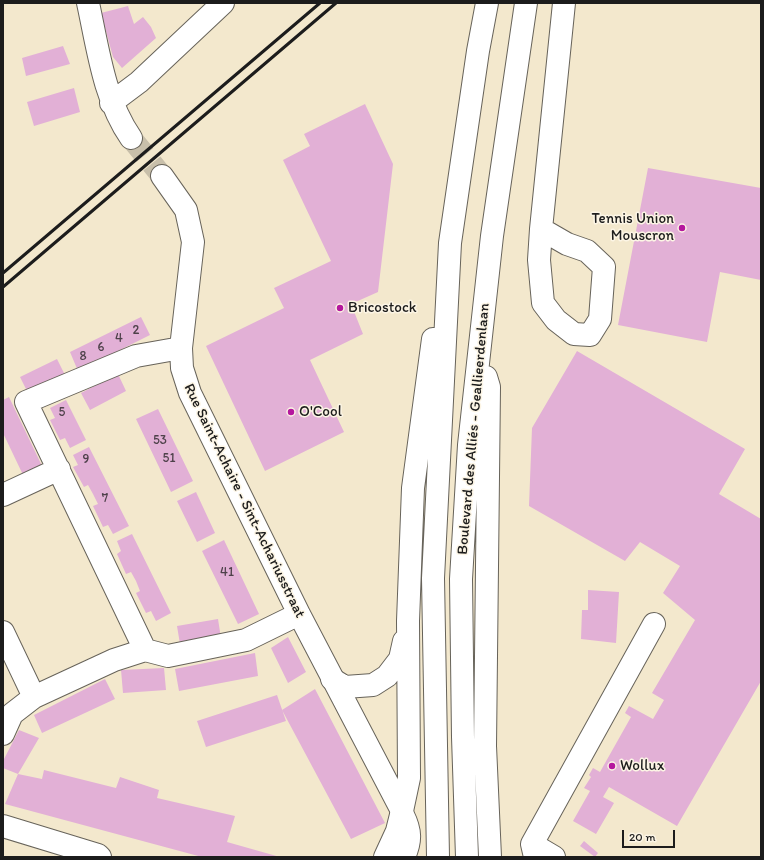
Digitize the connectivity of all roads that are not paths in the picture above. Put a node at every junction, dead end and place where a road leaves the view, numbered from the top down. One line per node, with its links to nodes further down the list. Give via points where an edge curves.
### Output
1 (88, 3): 6 (main road)
2 (223, 3): 6 (main road, via 139,82)
3 (487, 3): 10 (main road, Boulevard des Alliés - Geallieerdenlaan)
4 (526, 3): 12 (main road, Boulevard des Alliés - Geallieerdenlaan, via 492,236)
5 (564, 3): 9 (main road)
6 (111, 103): 7 (main road)
7 (131, 138)
8 (162, 176): 11 (main road, Rue Saint-Achaire - Sint-Achariusstraat, via 186,210 193,242)
9 (541, 229): 9 (main road, via 539,260 543,303 556,320 574,334 590,335 600,319 604,267 587,251 566,244)
10 (450, 244): 16 (main road, via 431,350 413,488); 29 (main road, Boulevard des Alliés - Geallieerdenlaan, via 433,578)
11 (181, 348): 13 (main road, via 136,356 26,402); 15 (main road, Rue Saint-Achaire - Sint-Achariusstraat, via 182,368 190,393)
12 (479, 348): 30 (main road, Boulevard des Alliés - Geallieerdenlaan, via 469,445 461,579 462,737); 31 (main road, via 489,387 485,746)
13 (59, 469): 14 (main road); 19 (main road)
14 (3, 495)
15 (299, 614): 19 (main road, via 246,640 168,656); 20 (main road, Rue Saint-Achaire - Sint-Achariusstraat)
16 (408, 620): 20 (main road, via 400,660 387,676 373,685 345,687); 23 (main road, via 409,778)
17 (654, 624): 25 (main road)
18 (3, 632): 21 (main road)
19 (145, 650): 21 (main road, via 114,660)
20 (332, 679): 23 (main road, Rue Saint-Achaire - Sint-Achariusstraat)
21 (34, 697): 22 (main road, via 12,714)
22 (3, 734)
23 (402, 812): 27 (main road, via 398,831); 28 (main road, Rue Saint-Achaire - Sint-Achariusstraat, via 409,827 410,838)
24 (3, 826): 26 (main road)
25 (533, 850): 32 (main road)
26 (100, 857)
27 (385, 857)
28 (404, 857)
29 (438, 857)
30 (467, 857)
31 (490, 857)
32 (554, 857)

